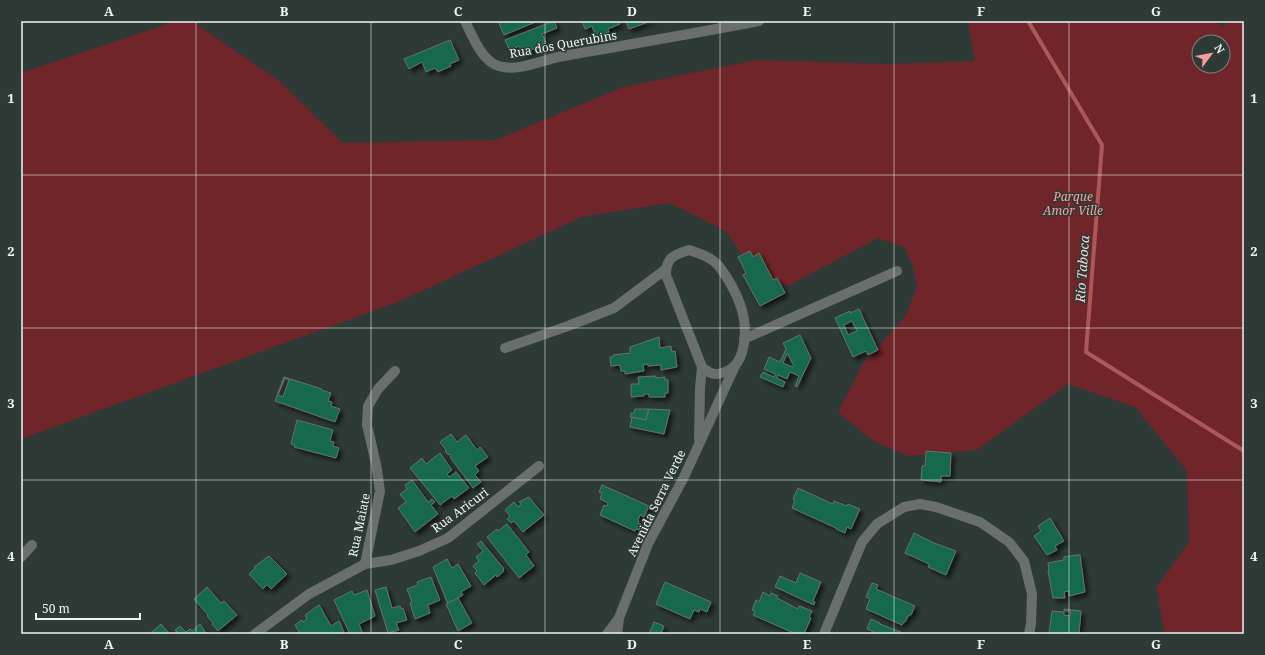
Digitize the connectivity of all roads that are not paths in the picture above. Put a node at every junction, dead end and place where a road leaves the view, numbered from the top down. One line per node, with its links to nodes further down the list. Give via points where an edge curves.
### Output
1 (465, 21): 2 (street, Rua dos Querubins, via 477,46 490,62 508,67)
2 (759, 21)
3 (666, 269): 5 (street, Avenida Serra Verde, via 669,260 675,255 689,250 704,255 718,266 742,307); 6 (street, Avenida Serra Verde, via 614,308); 8 (street, via 666,275)
4 (897, 271): 5 (street)
5 (744, 339): 7 (street, Avenida Serra Verde, via 743,351)
6 (505, 348)
7 (735, 366): 8 (street, via 716,375 710,374); 10 (street, Avenida Serra Verde)
8 (702, 367): 10 (street)
9 (395, 371): 14 (street, Rua Maiate, via 378,389 368,406 367,425 380,491)
10 (699, 443): 15 (street, Avenida Serra Verde, via 648,544)
11 (539, 466): 14 (street, Rua Aricuri, via 448,538 391,560)
12 (32, 545): 13 (street)
13 (21, 557)
14 (365, 564): 16 (street, Rua Maiate, via 309,594)
15 (619, 618): 17 (street); 18 (street)
16 (255, 634)
17 (607, 634)
18 (617, 634)
19 (824, 634): 20 (street, via 862,542 877,524 904,507 920,504 936,506 980,522 1009,542 1024,561 1032,594)
20 (1029, 634)

